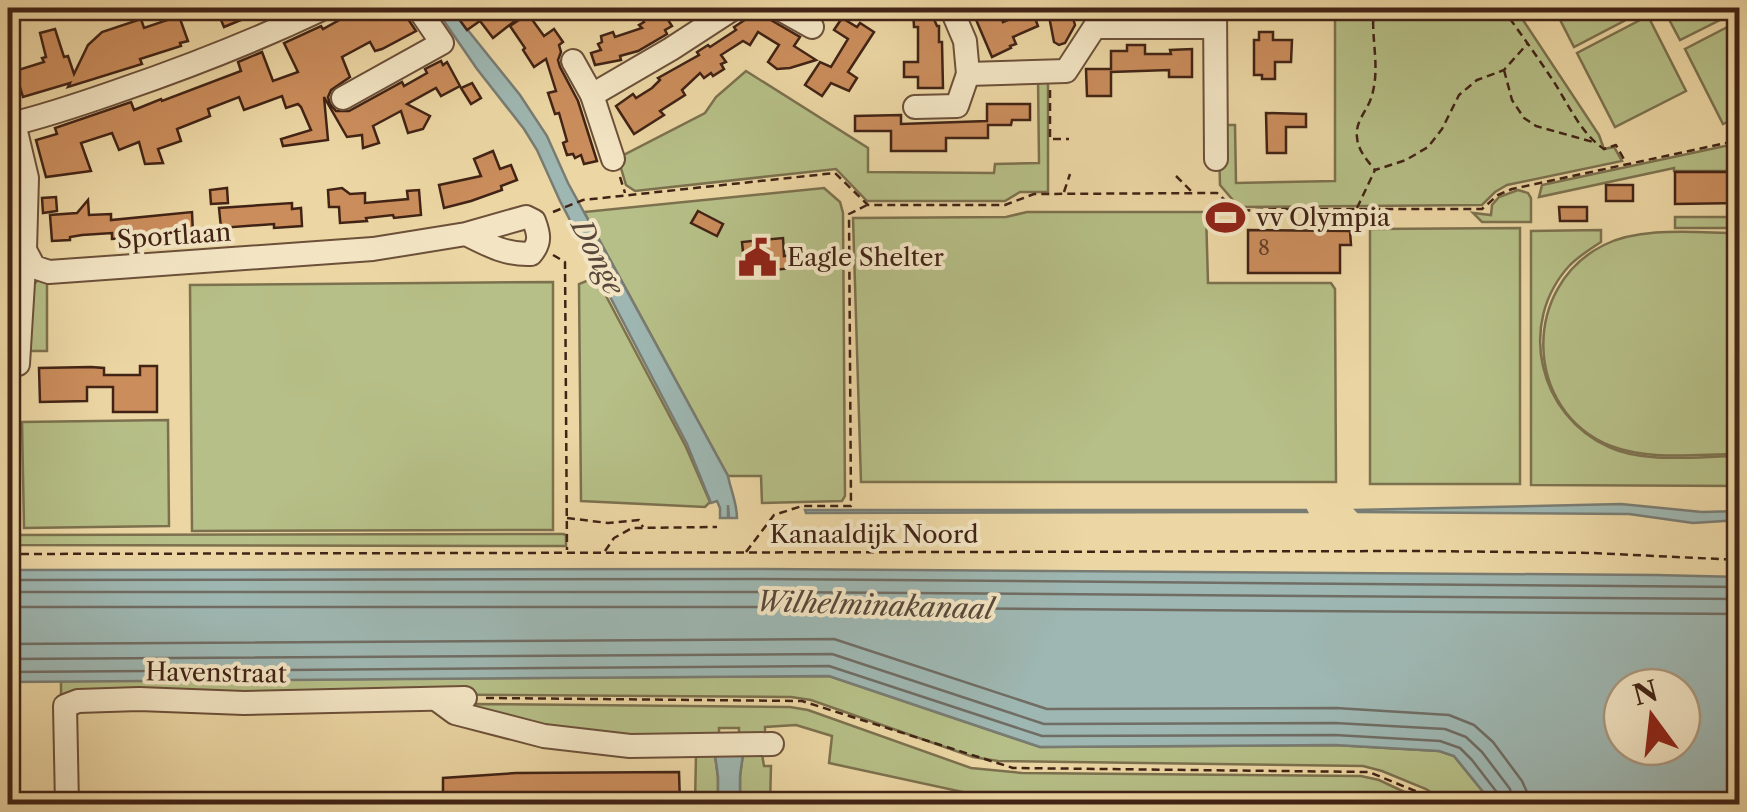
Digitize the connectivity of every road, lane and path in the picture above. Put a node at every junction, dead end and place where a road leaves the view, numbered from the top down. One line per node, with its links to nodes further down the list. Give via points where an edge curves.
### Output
1 (324, 8): 8 (street)
2 (418, 8): 18 (street, via 442,43)
3 (734, 8): 17 (street)
4 (778, 8): 11 (street)
5 (951, 8): 16 (street)
6 (1374, 8): 27 (path, via 1374,83 1356,137)
7 (1502, 8): 12 (path)
8 (284, 17): 20 (street, via 227,52)
9 (1096, 17): 10 (street); 15 (street, via 1066,71)
10 (1215, 17): 25 (street)
11 (812, 27)
12 (1528, 43): 14 (path); 23 (path)
13 (573, 61): 17 (street)
14 (1504, 70): 23 (path, via 1524,118); 27 (path, via 1458,94 1428,147)
15 (1050, 72): 16 (street); 21 (path, via 1050,139)
16 (968, 74): 19 (street, via 957,106)
17 (592, 95): 24 (street)
18 (344, 98)
19 (915, 107)
20 (11, 124): 36 (street, via 27,178)
21 (1069, 139)
22 (1740, 140): 26 (path)
23 (1594, 142): 26 (path, via 1616,145)
24 (614, 159)
25 (1216, 159)
26 (1628, 165): 33 (path, via 1512,189 1482,209)
27 (1376, 170): 33 (path)
28 (1070, 174): 30 (path)
29 (1176, 176): 31 (path)
30 (1064, 194): 31 (path); 32 (path, via 1034,194 1005,205)
31 (1193, 194): 33 (path, via 1217,193 1237,211)
32 (868, 205): 34 (path, via 835,173 583,200); 43 (path, via 849,214 851,506 802,506 774,514)
33 (1356, 210)
34 (557, 211)
35 (538, 246): 36 (street, Sportlaan, via 534,221 526,217 373,249 49,272 34,267); 38 (path, via 566,262)
36 (25, 250): 37 (street)
37 (18, 364)
38 (567, 518): 39 (path, via 639,520); 41 (path)
39 (644, 528): 40 (path); 42 (path, via 614,538)
40 (718, 528)
41 (567, 552): 42 (path, Kanaaldijk Noord); 44 (path, Kanaaldijk Noord)
42 (604, 552): 43 (path, Kanaaldijk Noord)
43 (746, 552): 45 (path, Kanaaldijk Noord, via 1425,550)
44 (8, 554)
45 (1740, 560)
46 (465, 698): 47 (street, Havenstraat); 50 (path, via 802,701 1013,768 1370,772)
47 (436, 699): 48 (street, via 454,713 544,736 630,746); 49 (street, Havenstraat, via 78,701 65,706)
48 (772, 744)
49 (67, 804)
50 (1440, 804)

